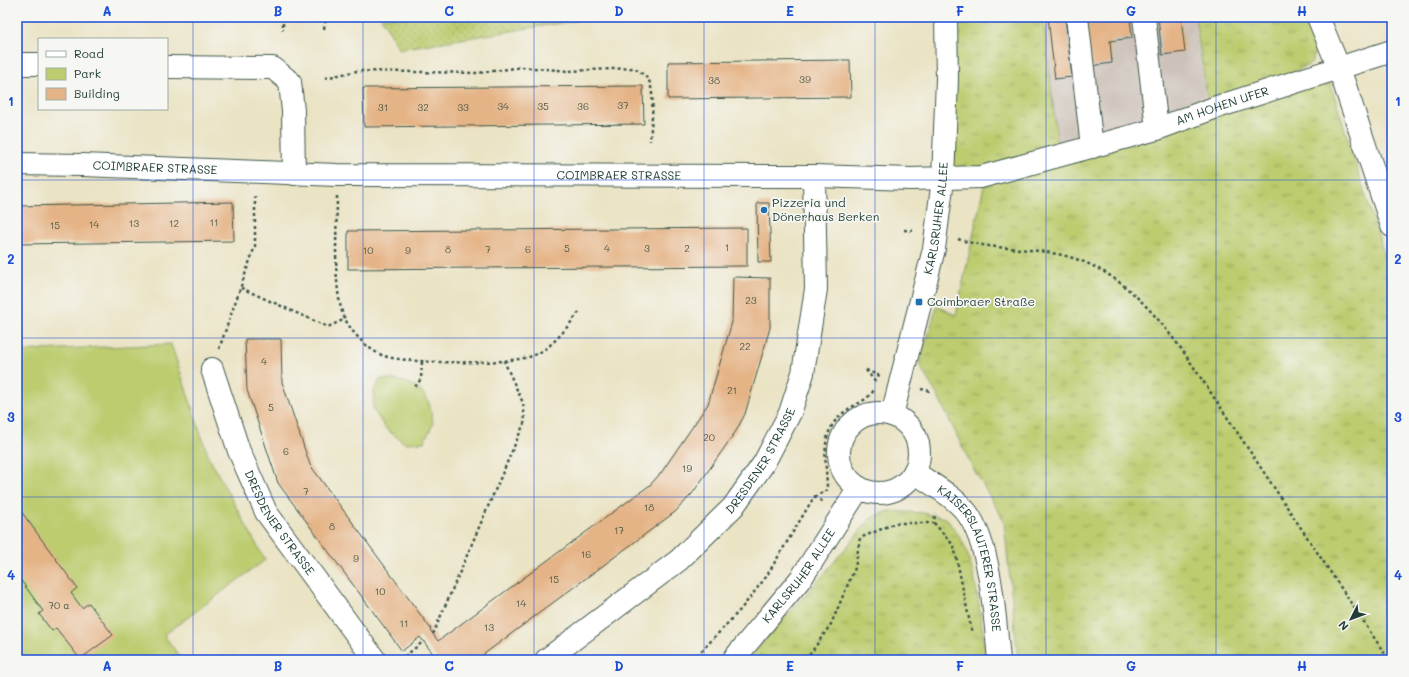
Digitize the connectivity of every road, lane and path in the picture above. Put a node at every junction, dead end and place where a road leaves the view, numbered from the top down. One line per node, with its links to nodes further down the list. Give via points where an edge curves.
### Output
1 (283, 17): 8 (path)
2 (326, 17): 7 (path)
3 (946, 17): 22 (street, KARLSRUHER ALLEE, via 947,80)
4 (1077, 17): 17 (street)
5 (1144, 17): 15 (street)
6 (1318, 17): 13 (street)
7 (324, 29)
8 (283, 30)
9 (1392, 51): 13 (street, AM HOHEN UFER)
10 (17, 64): 11 (street)
11 (38, 64)
12 (168, 67): 19 (street, via 273,68 290,82)
13 (1339, 68): 15 (street, AM HOHEN UFER); 24 (street)
14 (325, 78): 16 (path, via 357,71 478,73 523,67 568,71 634,68 649,82)
15 (1157, 129): 17 (street, AM HOHEN UFER)
16 (650, 141)
17 (1092, 148): 22 (street, AM HOHEN UFER, via 981,178)
18 (17, 164): 19 (street, COIMBRAER STRASSE)
19 (294, 174): 20 (street, COIMBRAER STRASSE)
20 (337, 175): 21 (street, COIMBRAER STRASSE); 30 (path, via 338,299)
21 (814, 176): 22 (street, COIMBRAER STRASSE); 46 (street, DRESDENER STRASSE, via 816,289 803,373 790,413 764,463 733,507 679,560)
22 (943, 179): 36 (street, KARLSRUHER ALLEE, via 934,249)
23 (255, 187): 28 (path, via 255,246)
24 (1392, 226)
25 (904, 230): 26 (path)
26 (920, 232)
27 (952, 238): 51 (path, via 1057,254 1091,263 1122,284 1160,319)
28 (241, 288): 30 (path, via 328,327); 33 (path)
29 (580, 311): 31 (path, via 549,347 531,356)
30 (345, 319): 32 (path, via 364,343 384,356)
31 (504, 361): 32 (path); 41 (path, via 523,403 525,421)
32 (422, 362): 35 (path, via 420,379)
33 (212, 369): 44 (street, DRESDENER STRASSE, via 239,451 266,512)
34 (866, 370): 47 (path, via 877,384 870,396 843,413 832,425 825,443 827,490 814,496 766,577 741,609)
35 (415, 387)
36 (892, 415): 37 (street, via 904,422 913,432 918,445 918,459); 38 (street, via 866,415 854,421 845,431 840,443 839,456 849,480)
37 (914, 472): 38 (street, via 896,489 883,493); 39 (street, KAISERSLAUTERER STRASSE)
38 (859, 488): 48 (street, KARLSRUHER ALLEE, via 802,576)
39 (938, 489): 40 (path, via 924,508 935,512); 50 (street, KAISERSLAUTERER STRASSE, via 966,512 980,540)
40 (934, 523): 42 (path, via 954,546); 49 (path, via 896,523 860,538 854,568 831,624)
41 (433, 634)
42 (974, 640)
43 (424, 641): 45 (path)
44 (375, 660)
45 (400, 660)
46 (546, 660)
47 (693, 660)
48 (733, 660)
49 (806, 660)
50 (999, 660)
51 (1388, 660)

